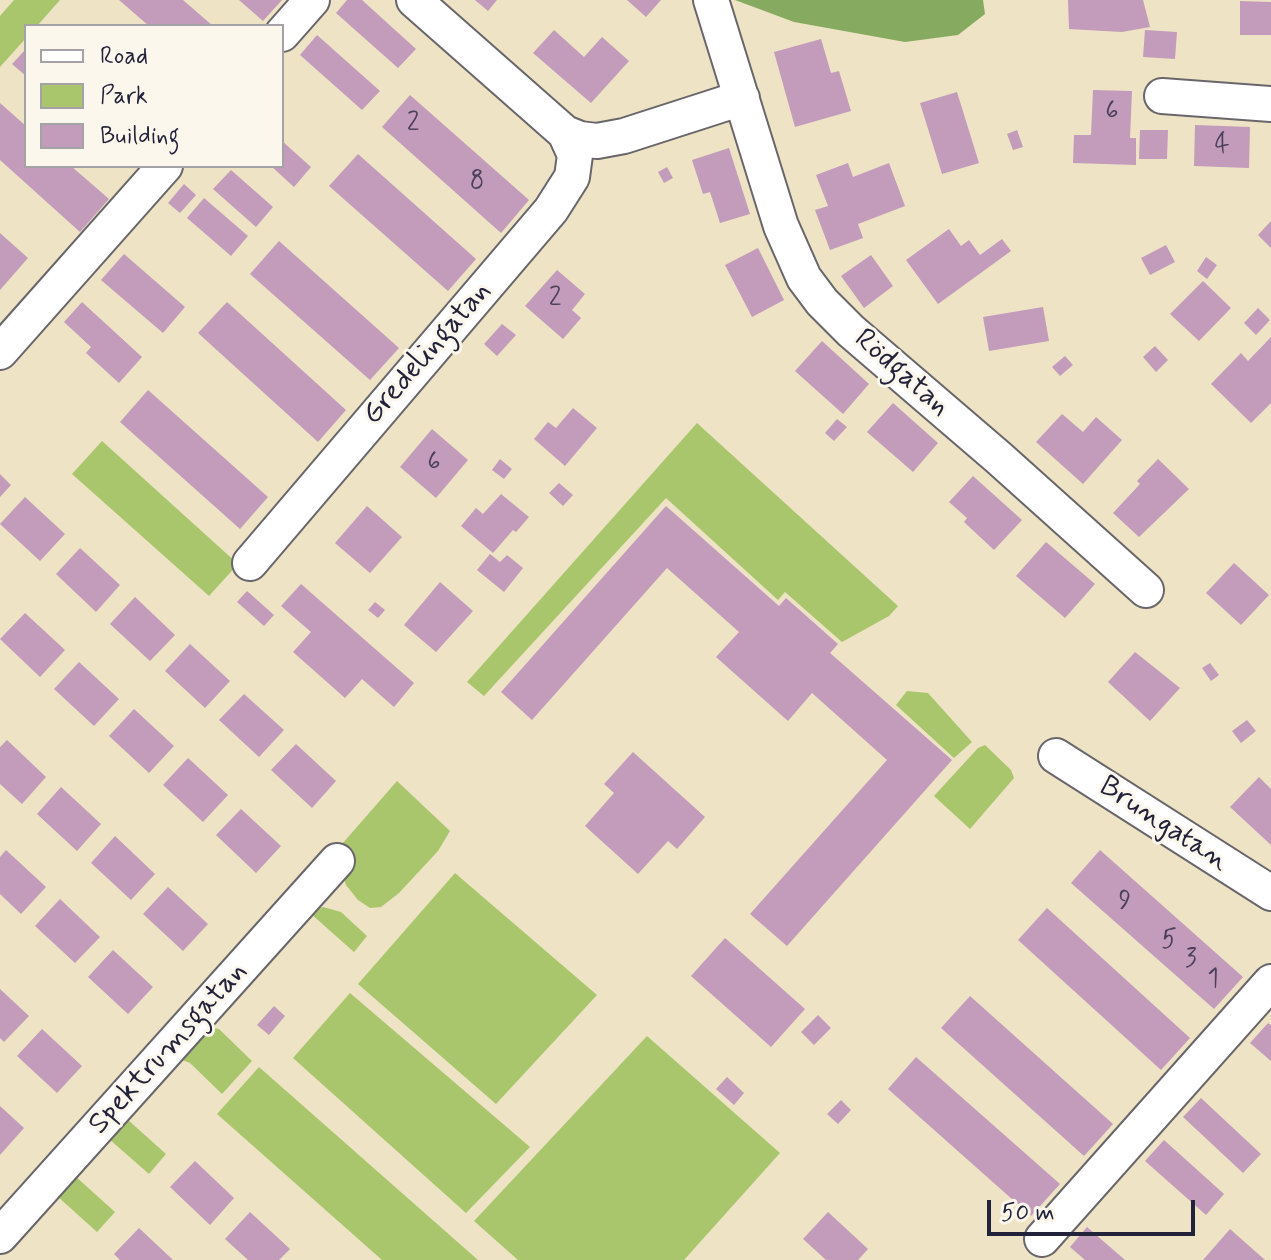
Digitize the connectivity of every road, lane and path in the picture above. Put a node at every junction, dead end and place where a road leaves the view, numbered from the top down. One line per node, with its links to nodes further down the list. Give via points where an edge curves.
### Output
1 (312, 0): 4 (street)
2 (414, 0): 8 (street)
3 (711, 0): 6 (street, Rödgatan)
4 (284, 32)
5 (1162, 96): 7 (street)
6 (742, 98): 8 (street, via 624,136 597,141); 12 (street, Rödgatan, via 790,252 822,302)
7 (1271, 104)
8 (565, 133): 11 (street, Gredelingatan, via 575,155 572,177 551,210)
9 (163, 168): 10 (street)
10 (0, 352)
11 (250, 563)
12 (1146, 590)
13 (1056, 756): 15 (street, Brungatan)
14 (337, 861): 17 (street, Spektrumsgatan)
15 (1271, 893)
16 (1271, 982): 18 (street)
17 (0, 1236)
18 (1042, 1239)

